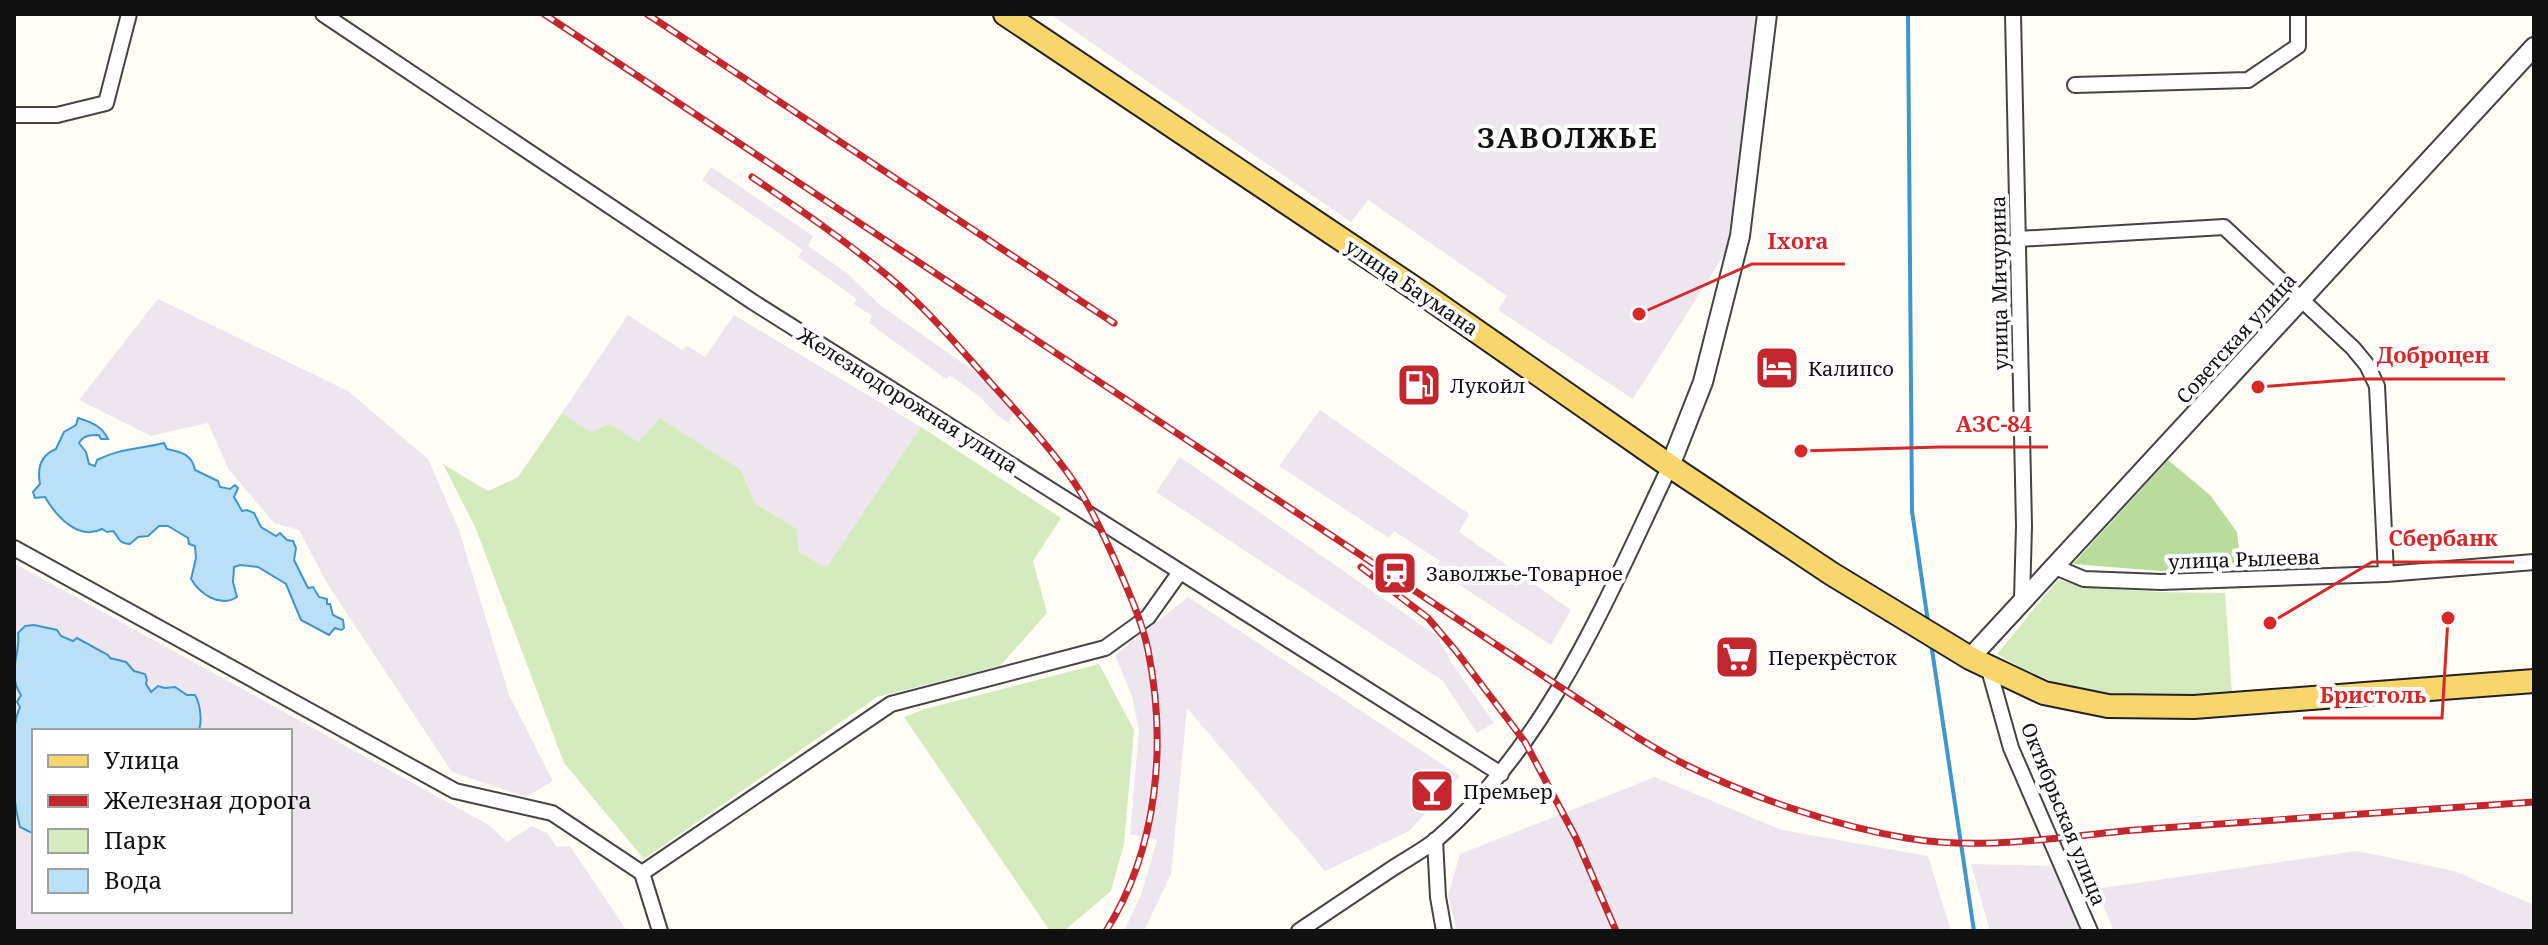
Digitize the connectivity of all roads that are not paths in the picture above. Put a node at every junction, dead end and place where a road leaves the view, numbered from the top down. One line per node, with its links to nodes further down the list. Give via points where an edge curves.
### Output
1 (129, 14): 9 (street, via 106,103 57,115)
2 (323, 14): 16 (street, Железнодорожная улица, via 753,302)
3 (1005, 14): 12 (main road, улица Баумана)
4 (1767, 14): 12 (street, via 1740,236 1703,382)
5 (2013, 14): 10 (street, улица Мичурина)
6 (2298, 14): 8 (street, via 2298,46 2248,80)
7 (2534, 47): 11 (street, Советская улица)
8 (2075, 85)
9 (14, 115)
10 (2018, 239): 11 (street, via 2224,227); 18 (street, улица Мичурина)
11 (2302, 299): 15 (street, Советская улица); 17 (street, via 2353,348 2377,386)
12 (1670, 466): 19 (main road, улица Баумана); 21 (street, via 1564,679)
13 (14, 548): 23 (street, via 455,791 552,813)
14 (2534, 562): 17 (street, улица Рылеева)
15 (2053, 566): 17 (street, улица Рылеева, via 2084,579 2161,582); 18 (street, Советская улица)
16 (1180, 572): 21 (street, Железнодорожная улица); 23 (street, via 1148,617 1105,648 891,704)
17 (2386, 574)
18 (2022, 599): 19 (street, Советская улица)
19 (1979, 662): 20 (main road, улица Баумана, via 2044,693 2108,706 2194,707); 27 (street, Октябрьская улица)
20 (2534, 681)
21 (1501, 774): 22 (street)
22 (1435, 840): 25 (street); 26 (street)
23 (642, 873): 24 (street)
24 (660, 931)
25 (1299, 931)
26 (1444, 931)
27 (2090, 931)

